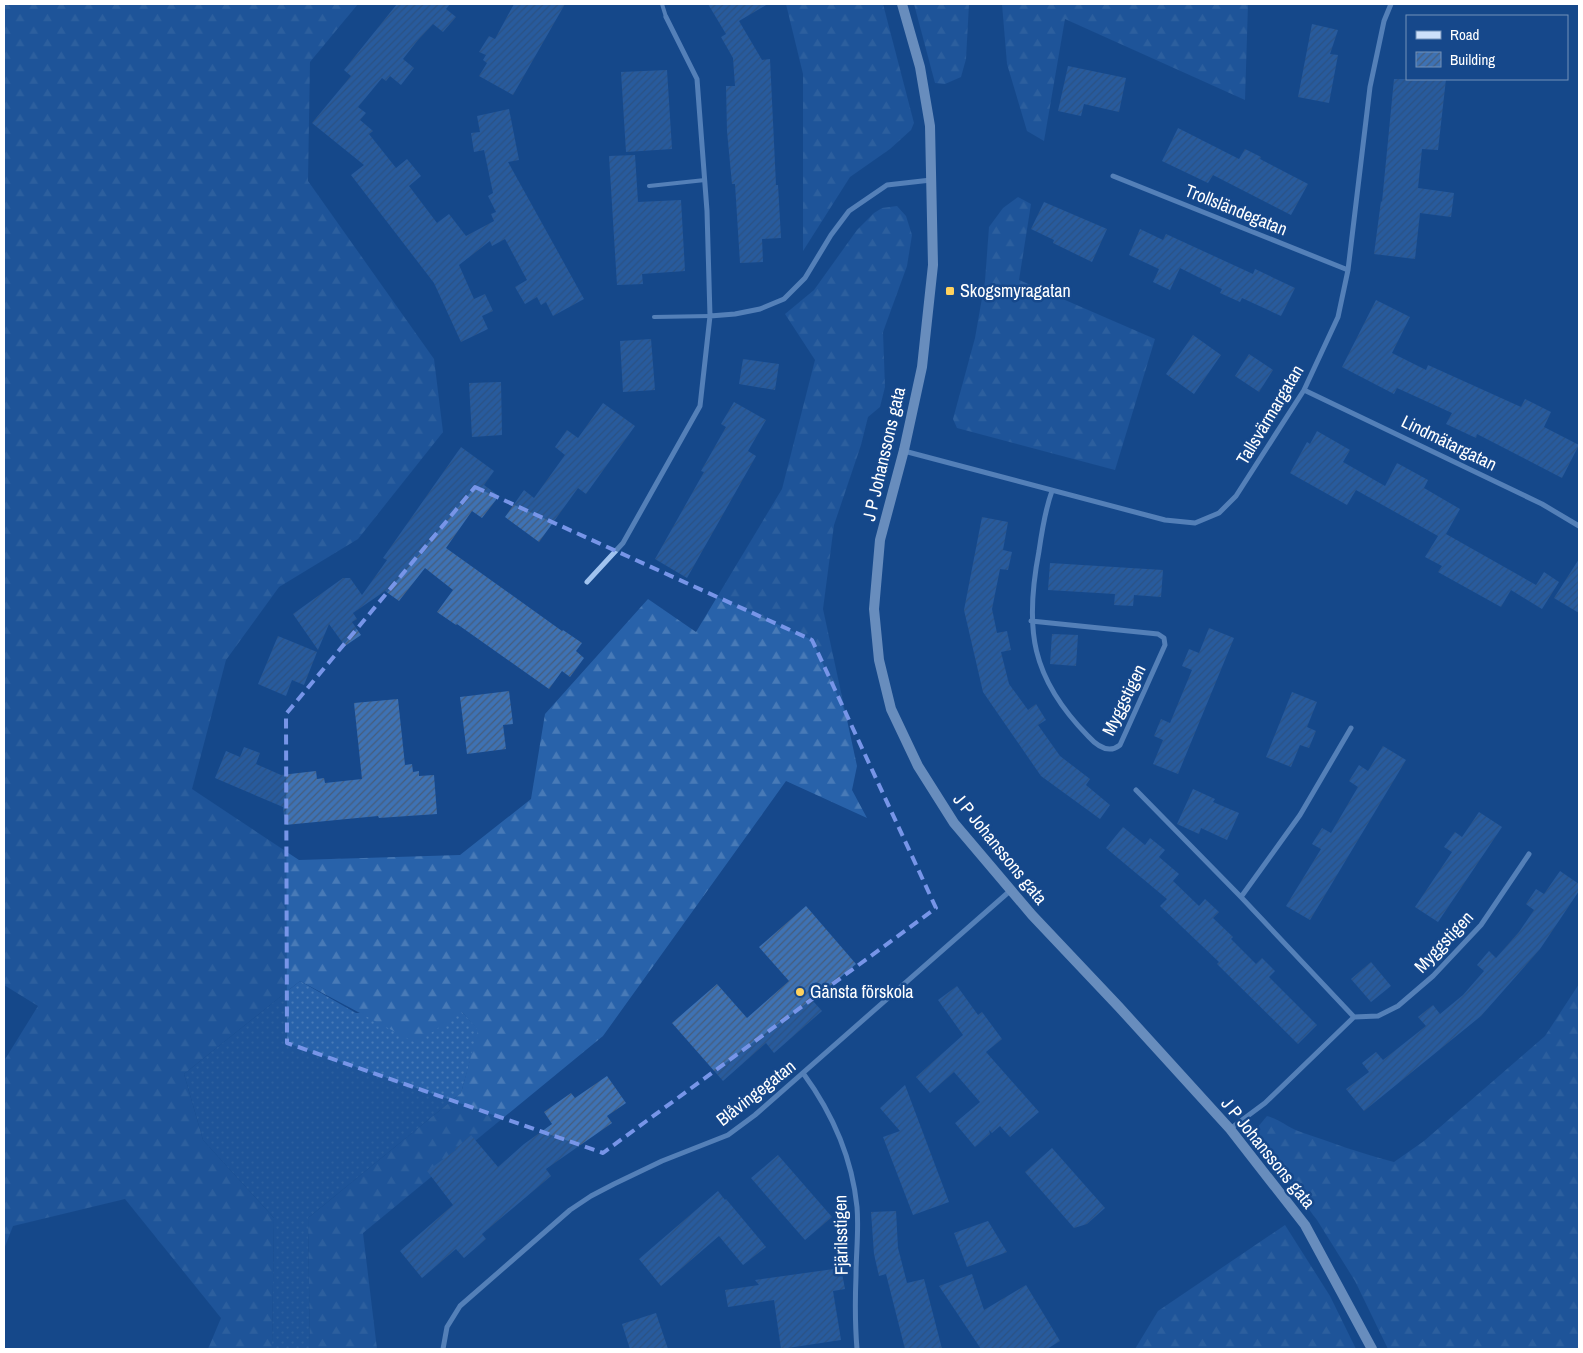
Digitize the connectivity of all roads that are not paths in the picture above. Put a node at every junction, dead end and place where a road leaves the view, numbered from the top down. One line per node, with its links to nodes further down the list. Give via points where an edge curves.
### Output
1 (662, 4): 4 (lane)
2 (902, 4): 7 (street, J P Johanssons gata, via 920,67 930,126)
3 (1391, 4): 9 (street, Tallsvärmargatan, via 1384,20 1370,88)
4 (666, 17): 6 (street, via 697,79)
5 (1113, 176): 9 (street, Trollsländegatan)
6 (705, 180): 8 (lane); 10 (street)
7 (932, 180): 10 (street, via 886,185 849,211 805,278 784,299 760,309); 13 (street, J P Johanssons gata, via 933,265 922,366)
8 (649, 186)
9 (1348, 270): 12 (street, Tallsvärmargatan, via 1338,317)
10 (710, 316): 11 (lane); 16 (street, via 700,406 623,543)
11 (654, 317)
12 (1304, 390): 14 (street, Tallsvärmargatan, via 1236,496 1219,513 1203,520 1195,523 1164,520); 15 (street, Lindmätargatan, via 1542,504)
13 (904, 450): 14 (street, Tallsvärmargatan); 21 (street, J P Johanssons gata, via 880,540 874,609 879,660 891,709 918,766 954,823)
14 (1052, 491): 17 (street, Myggstigen, via 1046,507 1032,585)
15 (1579, 526)
16 (587, 582)
17 (1031, 621): 17 (street, Myggstigen, via 1038,658 1052,691 1095,743 1109,750 1116,748 1145,692 1165,645 1164,638 1158,634)
18 (1351, 728): 22 (street, via 1300,815)
19 (1136, 790): 22 (street)
20 (1529, 854): 23 (street, Myggstigen, via 1480,925 1433,976 1398,1006 1378,1016)
21 (1011, 890): 24 (street, Blåvingegatan); 25 (street, J P Johanssons gata)
22 (1241, 897): 23 (street)
23 (1354, 1017): 25 (street, via 1265,1103)
24 (803, 1073): 26 (street, Blåvingegatan, via 728,1135 662,1161 570,1210 460,1306 447,1327); 27 (street, Fjärilsstigen, via 837,1128 853,1179 857,1217 854,1320)
25 (1230, 1129): 28 (street, J P Johanssons gata, via 1305,1225)
26 (443, 1349)
27 (857, 1349)
28 (1372, 1349)

